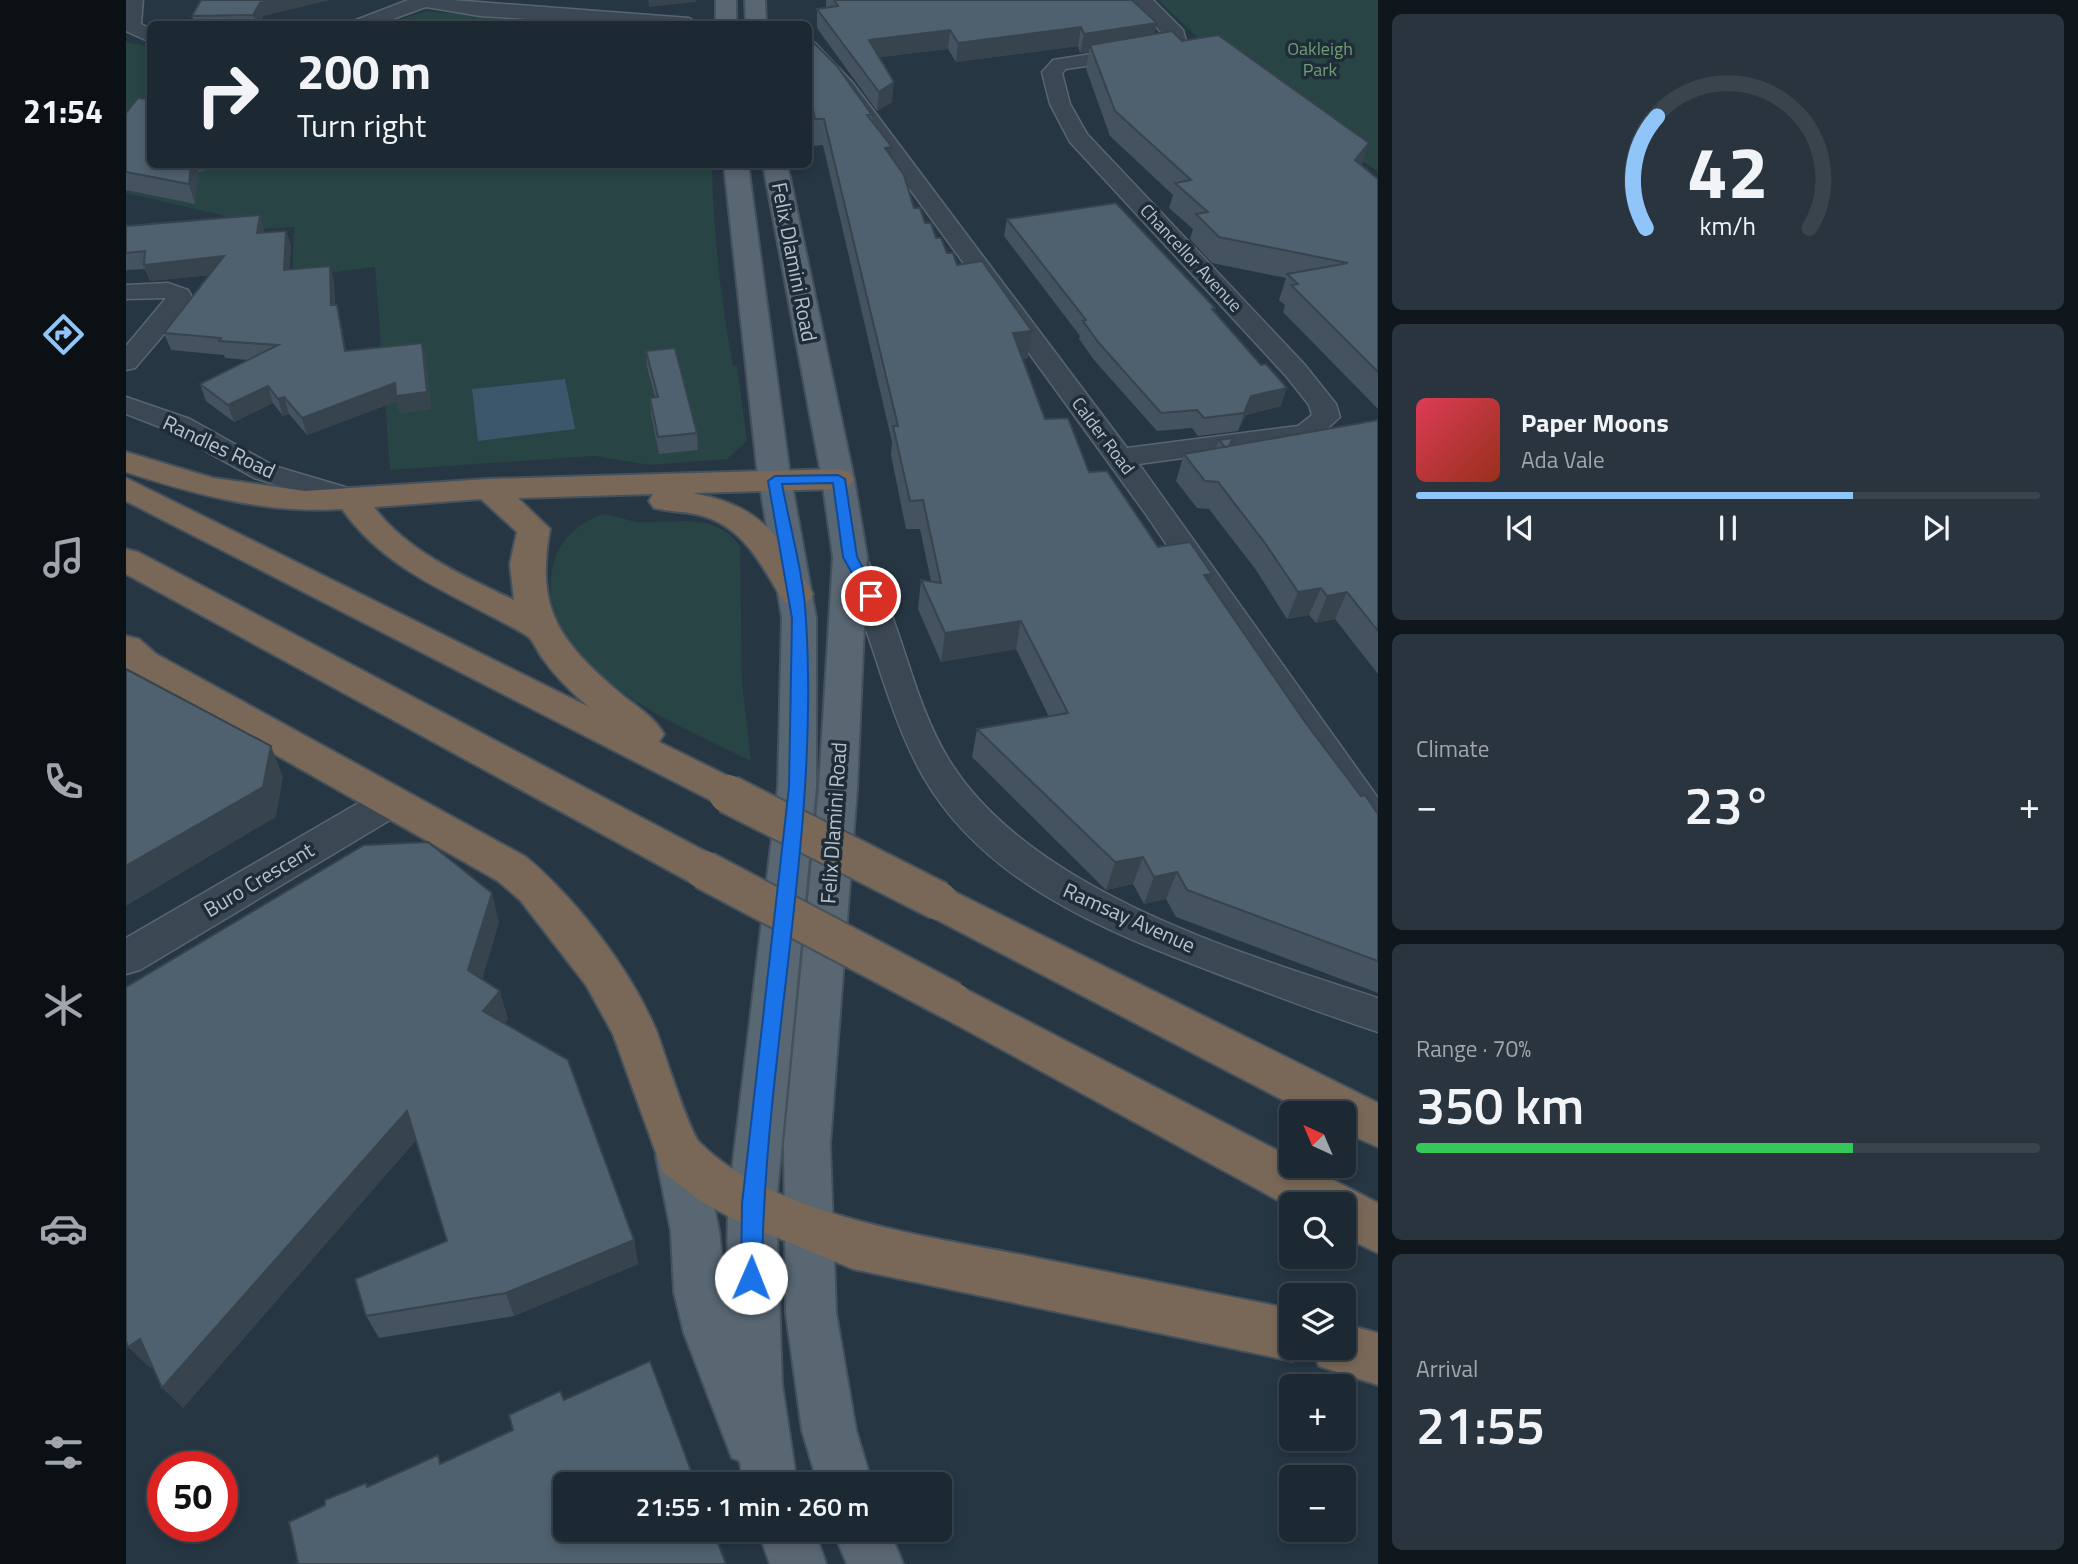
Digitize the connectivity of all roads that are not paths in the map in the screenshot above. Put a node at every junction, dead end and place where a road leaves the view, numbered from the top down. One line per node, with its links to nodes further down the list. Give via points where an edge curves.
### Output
1 (134, 0): 11 (street, via 131,26)
2 (726, 0): 9 (main road)
3 (755, 0): 10 (main road)
4 (1142, 0): 18 (street, Chancellor Avenue, via 1176,34 1176,41 1160,49 1060,64 1052,72 1060,104 1078,137 1296,370 1322,404 1326,417 1306,433)
5 (420, 1): 6 (street, via 480,10); 7 (street)
6 (574, 9): 8 (street)
7 (370, 21)
8 (666, 21)
9 (726, 21)
10 (756, 21)
11 (147, 34)
12 (812, 52): 18 (street, Calder Road, via 845,86)
13 (736, 168): 23 (main road, Felix Dlamini Road)
14 (776, 168): 22 (main road, Felix Dlamini Road)
15 (126, 292): 16 (street, via 167,290 179,295 177,304)
16 (126, 362)
17 (126, 405): 24 (street, Randles Road, via 180,425 264,471)
18 (1120, 458): 34 (street, Calder Road)
19 (126, 462): 24 (highway, via 251,496)
20 (126, 488): 32 (highway)
21 (488, 489): 23 (highway); 24 (highway); 26 (highway)
22 (840, 489): 23 (highway); 27 (main road, Felix Dlamini Road)
23 (776, 491): 25 (highway); 29 (main road, Felix Dlamini Road)
24 (352, 499): 30 (highway, via 382,536 462,587)
25 (695, 501): 26 (highway, via 588,501 551,515); 29 (highway, via 761,536)
26 (534, 529): 30 (highway, via 526,554 527,585)
27 (850, 557): 36 (street, Ramsay Avenue, via 865,580 902,688 938,771 985,832 1048,882 1124,920); 42 (main road, Felix Dlamini Road, via 838,788 807,1144)
28 (126, 560): 39 (highway, bridge)
29 (796, 593): 40 (main road, Felix Dlamini Road, via 797,787)
30 (537, 626): 32 (highway, via 582,681)
31 (132, 656): 33 (highway)
32 (712, 785): 37 (highway, bridge)
33 (392, 801): 35 (street, Buro Crescent); 38 (highway, via 512,869 565,924 601,972 633,1029)
34 (1378, 825)
35 (126, 958)
36 (1378, 1015)
37 (1378, 1125)
38 (680, 1156): 40 (highway); 47 (main road, via 695,1231 699,1292 734,1401)
39 (1309, 1192)
40 (752, 1204): 42 (highway); 48 (main road, Felix Dlamini Road, via 751,1296 757,1385)
41 (1356, 1217): 43 (highway)
42 (811, 1229): 44 (highway, via 853,1245); 49 (main road, Felix Dlamini Road, via 811,1313 829,1430)
43 (1378, 1229)
44 (1279, 1332)
45 (1356, 1353): 46 (highway)
46 (1378, 1359)
47 (764, 1472)
48 (771, 1472)
49 (841, 1472)
50 (791, 1542): 52 (main road, Felix Dlamini Road)
51 (866, 1542): 53 (main road)
52 (799, 1564)
53 (875, 1564)

